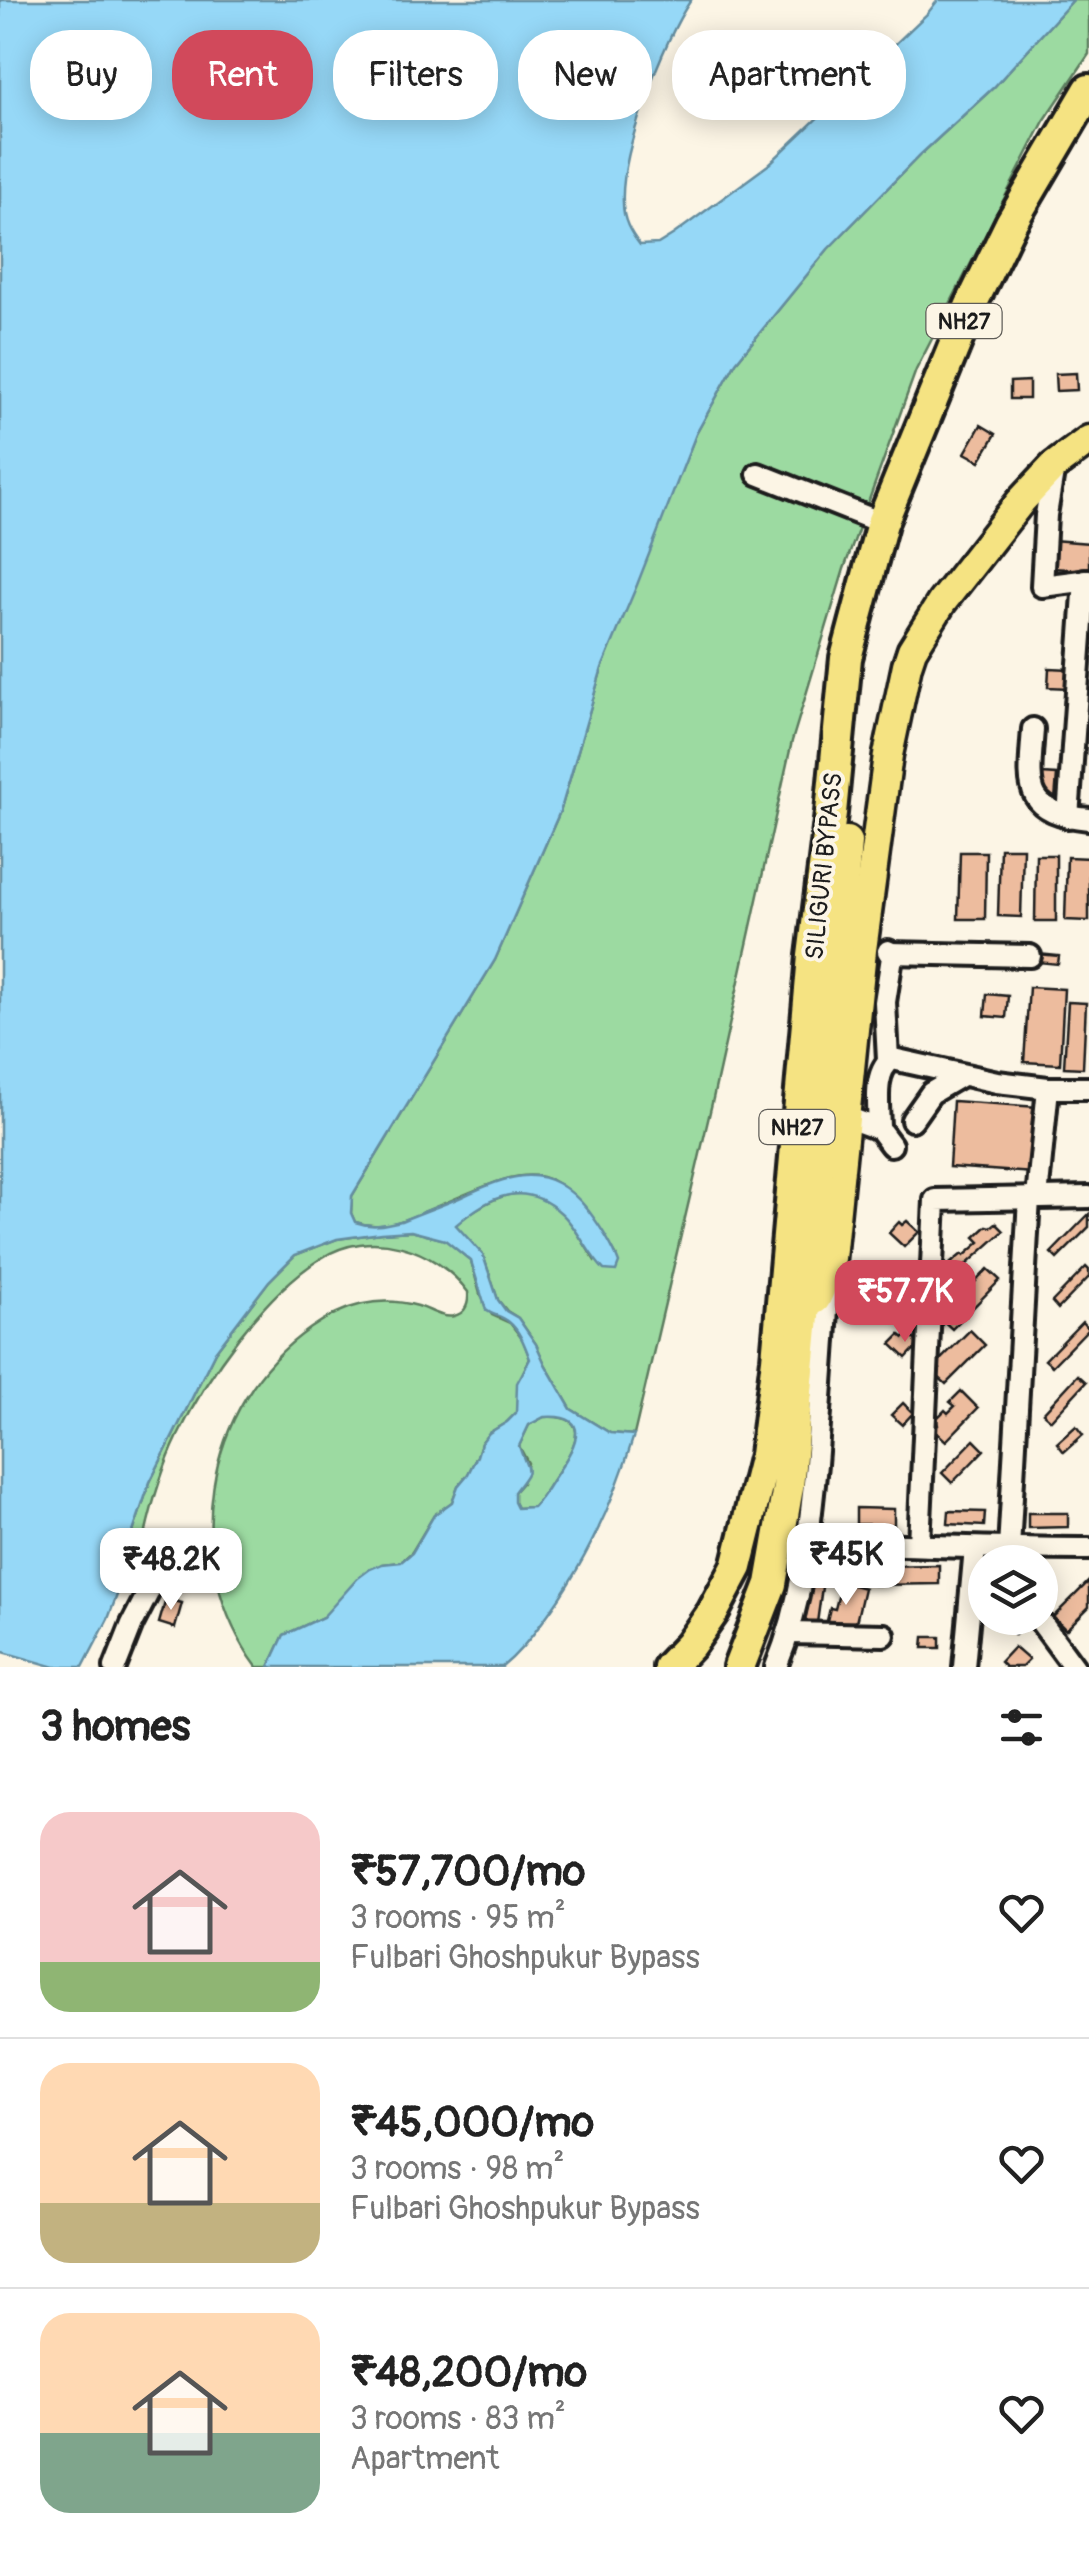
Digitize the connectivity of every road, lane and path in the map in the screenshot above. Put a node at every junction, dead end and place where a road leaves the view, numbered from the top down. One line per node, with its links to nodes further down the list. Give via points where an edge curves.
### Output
1 (1089, 90): 5 (highway, SILIGURI BYPASS / NH27, via 971,306)
2 (1089, 440): 3 (main road)
3 (1054, 466): 7 (street, via 1042,586); 19 (main road, via 942,602 907,665 862,950)
4 (758, 474): 5 (street)
5 (882, 523): 6 (highway, SILIGURI BYPASS / NH27)
6 (872, 566): 20 (highway, NH27, via 850,708 847,827); 33 (highway, SILIGURI BYPASS / NH27, via 846,658 765,1455 736,1568 713,1612)
7 (1087, 580): 9 (street)
8 (1033, 729): 9 (street, via 1034,796 1049,810)
9 (1078, 818)
10 (1030, 956): 11 (street, via 889,952)
11 (888, 1060): 12 (street); 16 (street, via 880,1073 885,1137)
12 (960, 1076): 13 (street); 15 (street, via 932,1093)
13 (1048, 1088): 14 (street); 18 (street)
14 (1089, 1088)
15 (912, 1120)
16 (858, 1121)
17 (1089, 1196): 18 (street)
18 (1033, 1198): 22 (street, via 935,1200); 23 (street)
19 (830, 1268): 20 (main road); 21 (street)
20 (805, 1306): 34 (highway, NH27, via 774,1564)
21 (808, 1544): 22 (street); 28 (street)
22 (919, 1544): 24 (street)
23 (995, 1545)
24 (968, 1549)
25 (1089, 1549): 26 (street)
26 (1058, 1550)
27 (148, 1593): 32 (street)
28 (790, 1633): 29 (street); 35 (street)
29 (884, 1634)
30 (972, 1635): 36 (street)
31 (1050, 1635): 37 (street)
32 (115, 1667)
33 (669, 1667)
34 (738, 1667)
35 (776, 1667)
36 (964, 1667)
37 (1074, 1667)

